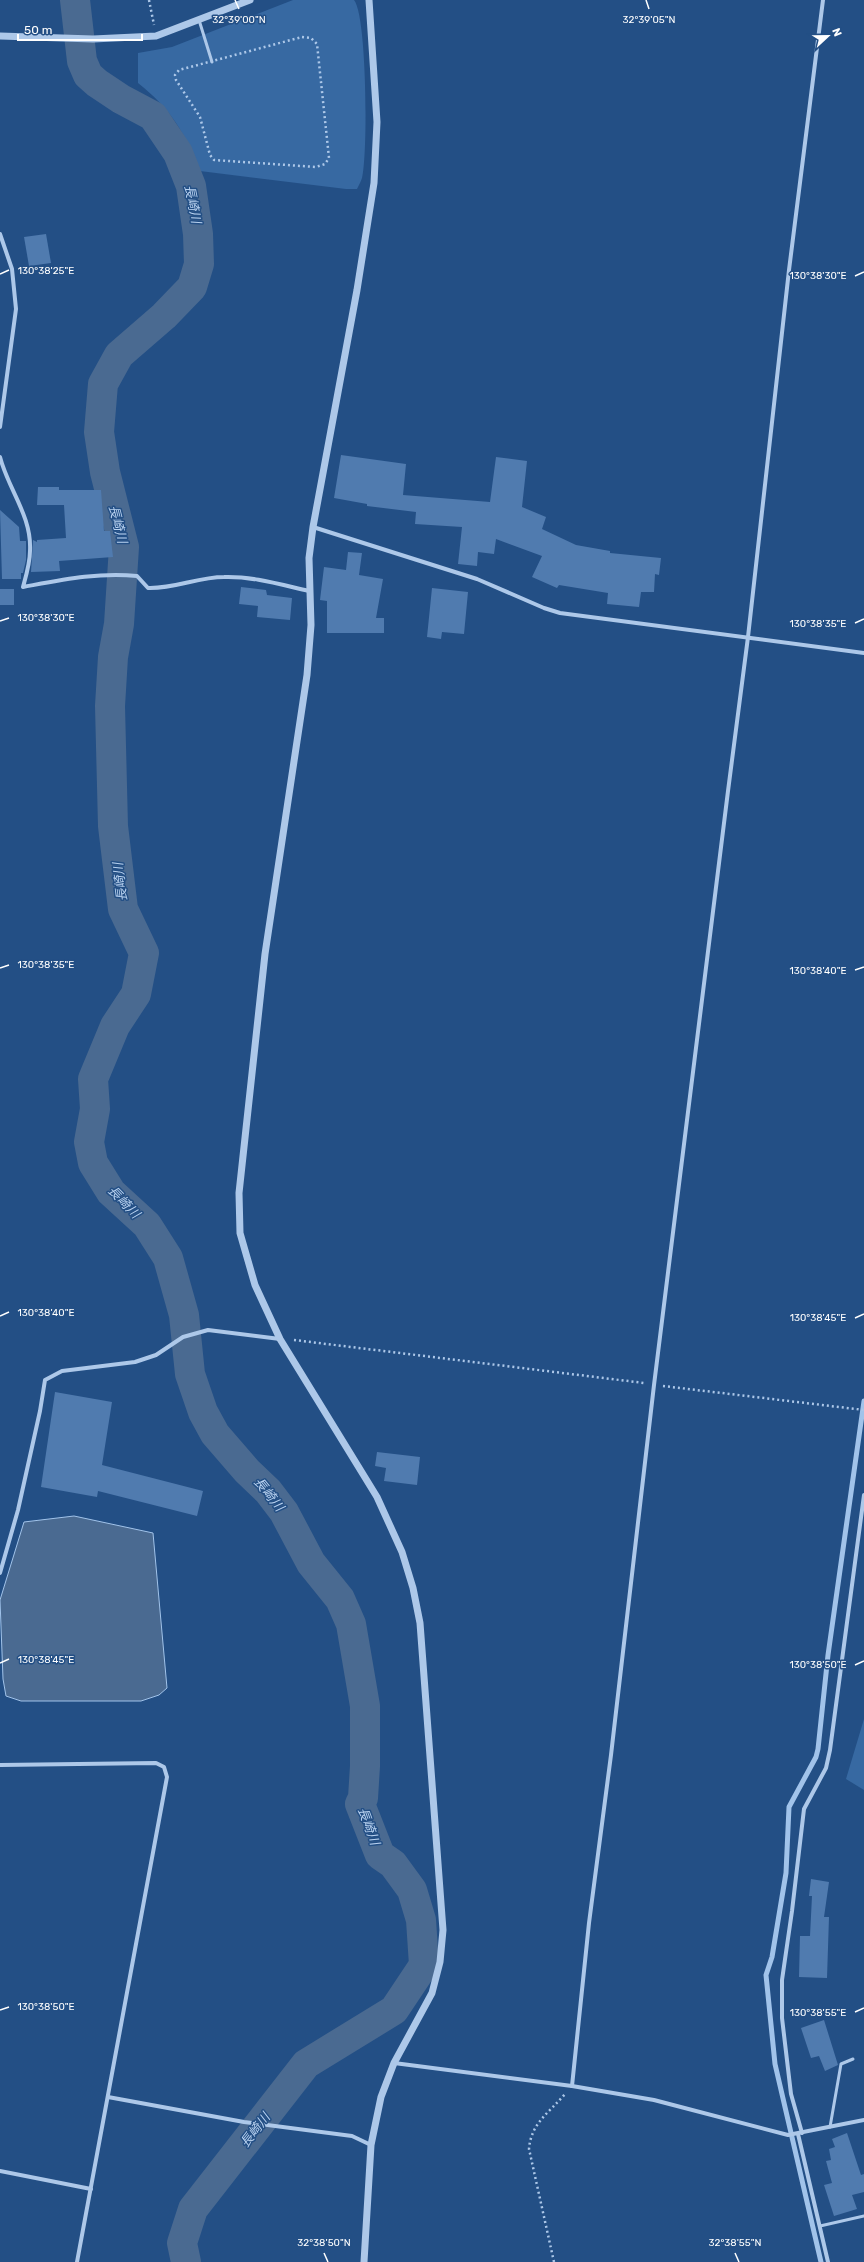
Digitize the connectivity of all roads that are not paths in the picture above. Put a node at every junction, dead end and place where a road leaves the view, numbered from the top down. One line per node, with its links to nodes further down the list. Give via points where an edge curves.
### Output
1 (250, 0): 4 (street)
2 (369, 0): 10 (street, via 377,122 374,183)
3 (823, 0): 12 (street, via 789,270)
4 (199, 20): 5 (street, via 156,36 93,39); 6 (lane)
5 (0, 36)
6 (212, 62)
7 (0, 234): 8 (street, via 12,269 16,309)
8 (0, 427)
9 (0, 457): 11 (street, via 27,522 30,551 23,587 85,576 115,574 137,576 148,588 161,589 224,577 268,582)
10 (313, 528): 11 (street); 12 (street, via 477,579 560,613)
11 (309, 591): 14 (street, via 311,625 307,675 265,954 239,1194 240,1233 252,1277)
12 (748, 637): 13 (street); 20 (street, via 654,1385 589,1923)
13 (864, 653)
14 (280, 1339): 16 (street, via 208,1330 184,1337 156,1355 135,1362 62,1371 45,1380 18,1510); 19 (street, via 377,1497 402,1552 420,1623 443,1930 440,1962 432,1994)
15 (864, 1495): 24 (street, via 830,1750 826,1768 804,1809 782,1980 782,2018)
16 (0, 1573)
17 (0, 1765): 21 (street, via 156,1763 164,1767 167,1777)
18 (853, 2059): 23 (lane, via 841,2064)
19 (394, 2063): 20 (street); 25 (street, via 381,2097)
20 (572, 2086): 24 (street, via 654,2100 788,2135)
21 (108, 2097): 25 (street, via 244,2122 352,2136); 27 (street)
22 (864, 2120): 23 (street)
23 (830, 2127): 24 (street)
24 (798, 2134): 29 (street)
25 (372, 2145): 31 (street)
26 (0, 2171): 27 (street)
27 (91, 2189): 30 (street)
28 (864, 2216): 29 (lane)
29 (820, 2226): 32 (street)
30 (77, 2262)
31 (364, 2262)
32 (828, 2262)

